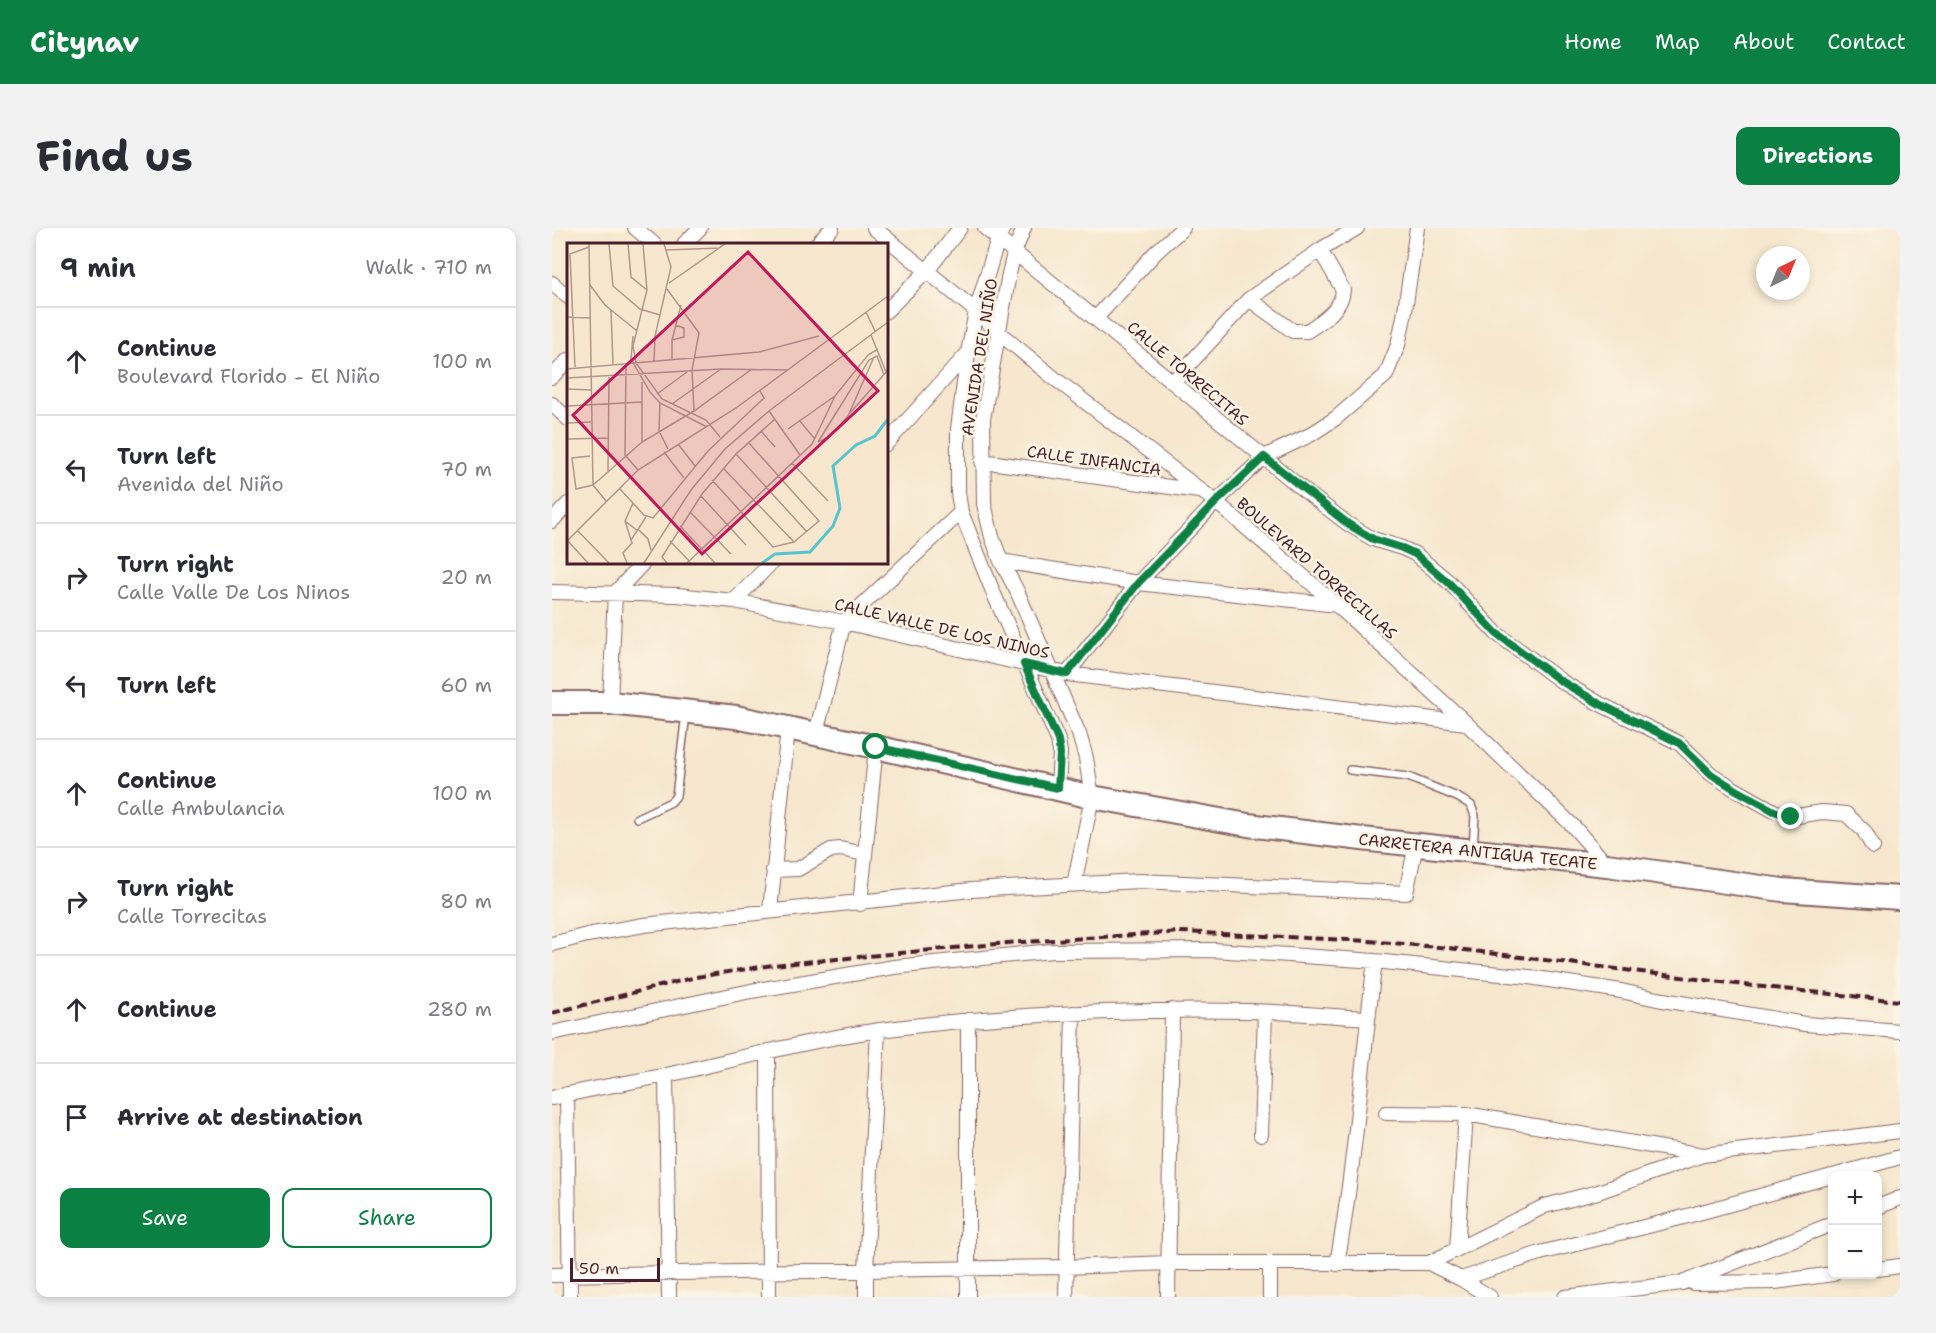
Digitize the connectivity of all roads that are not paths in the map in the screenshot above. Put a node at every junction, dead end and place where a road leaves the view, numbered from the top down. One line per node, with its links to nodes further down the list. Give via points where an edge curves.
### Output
1 (635, 228): 12 (street)
2 (700, 228): 13 (street)
3 (832, 228): 14 (street)
4 (874, 228): 17 (street, BOULEVARD TORRECILLAS)
5 (960, 228): 17 (street)
6 (985, 228): 11 (street, CALLE TORRECITAS)
7 (1024, 228): 16 (street, AVENIDA DEL NIÑO)
8 (1183, 228): 23 (street)
9 (1357, 228): 15 (street)
10 (1417, 228): 32 (street, via 1404,317 1386,375 1336,418)
11 (1001, 233): 16 (street, CALLE TORRECITAS); 22 (street, AVENIDA DEL NIÑO)
12 (653, 243)
13 (685, 243)
14 (818, 243)
15 (1320, 250): 20 (street); 20 (street, via 1343,294 1334,310 1307,332 1293,331)
16 (1014, 253): 23 (street, CALLE TORRECITAS); 24 (street, AVENIDA DEL NIÑO)
17 (927, 271): 21 (street); 22 (street, BOULEVARD TORRECILLAS)
18 (552, 283): 19 (street)
19 (567, 296)
20 (1249, 299): 28 (street)
21 (888, 309)
22 (976, 311): 24 (street, BOULEVARD TORRECILLAS); 25 (street, AVENIDA DEL NIÑO)
23 (1096, 318): 28 (street, CALLE TORRECITAS)
24 (998, 332): 33 (street, AVENIDA DEL NIÑO, via 983,419); 34 (street, BOULEVARD TORRECILLAS)
25 (968, 353): 31 (street); 37 (street, AVENIDA DEL NIÑO, via 958,429)
26 (567, 361): 27 (street)
27 (552, 377)
28 (1173, 382): 32 (street, CALLE TORRECITAS)
29 (552, 404): 30 (street)
30 (567, 417)
31 (888, 440)
32 (1264, 457): 35 (street); 63 (street, CALLE TORRECITAS, via 1348,524 1373,539 1415,554 1496,633 1561,681 1679,743 1711,774 1774,811 1791,817 1822,812 1846,814 1864,831)
33 (982, 461): 34 (street, CALLE INFANCIA); 39 (street, AVENIDA DEL NIÑO, via 984,504)
34 (1201, 491): 35 (street, BOULEVARD TORRECILLAS)
35 (1216, 502): 42 (street); 46 (street, BOULEVARD TORRECILLAS)
36 (567, 505): 38 (street)
37 (961, 512): 47 (street); 48 (street, AVENIDA DEL NIÑO)
38 (552, 521)
39 (1001, 561): 42 (street); 49 (street, AVENIDA DEL NIÑO)
40 (642, 564): 44 (street)
41 (770, 564): 45 (street)
42 (1138, 583): 46 (street); 50 (street)
43 (552, 592): 44 (street, CALLE VALLE DE LOS NINOS)
44 (615, 593): 45 (street, CALLE VALLE DE LOS NINOS); 52 (street)
45 (734, 601): 47 (street, CALLE VALLE DE LOS NINOS)
46 (1337, 605): 54 (street, BOULEVARD TORRECILLAS)
47 (844, 622): 48 (street, CALLE VALLE DE LOS NINOS); 56 (street)
48 (1024, 664): 49 (street, CALLE VALLE DE LOS NINOS); 59 (street, AVENIDA DEL NIÑO, via 1058,740)
49 (1052, 670): 50 (street, CALLE VALLE DE LOS NINOS); 60 (street, AVENIDA DEL NIÑO, via 1079,734)
50 (1067, 674): 54 (street, CALLE VALLE DE LOS NINOS)
51 (552, 703): 52 (main road, CARRETERA ANTIGUA TECATE)
52 (610, 703): 53 (main road, CARRETERA ANTIGUA TECATE)
53 (687, 712): 55 (main road, CARRETERA ANTIGUA TECATE); 61 (lane, via 676,796)
54 (1466, 723): 66 (street, BOULEVARD TORRECILLAS, via 1573,826)
55 (788, 728): 56 (main road, CARRETERA ANTIGUA TECATE); 67 (street)
56 (816, 734): 57 (main road, CARRETERA ANTIGUA TECATE)
57 (876, 747): 59 (main road, CARRETERA ANTIGUA TECATE); 65 (street)
58 (1350, 770): 64 (lane, via 1408,777 1471,805 1475,816)
59 (1058, 788): 60 (main road, CARRETERA ANTIGUA TECATE)
60 (1092, 797): 62 (main road, CARRETERA ANTIGUA TECATE, via 1248,825); 68 (street)
61 (637, 818)
62 (1416, 845): 64 (main road, CARRETERA ANTIGUA TECATE); 68 (street, via 1406,893 1139,881)
63 (1872, 847)
64 (1473, 851): 66 (main road, CARRETERA ANTIGUA TECATE)
65 (865, 854): 67 (street, via 831,850 806,866); 70 (street)
66 (1607, 865): 69 (main road, CARRETERA ANTIGUA TECATE, via 1782,890)
67 (773, 870): 71 (street)
68 (1074, 885): 70 (street, via 971,891)
69 (1900, 898)
70 (860, 904): 71 (street)
71 (770, 911): 72 (street, via 644,925)
72 (552, 944)
73 (1375, 961): 77 (street); 80 (street, via 1528,977 1804,1024); 81 (street, via 1226,951 1052,951 894,967 751,991)
74 (1172, 1010): 75 (street); 76 (street); 98 (street)
75 (1265, 1012): 77 (street); 89 (street)
76 (1073, 1013): 78 (street); 103 (street)
77 (1368, 1018): 101 (street)
78 (968, 1020): 79 (street); 104 (street)
79 (878, 1030): 82 (street); 106 (street)
80 (1900, 1030)
81 (552, 1033)
82 (768, 1051): 83 (street); 107 (street)
83 (666, 1075): 84 (street); 109 (street)
84 (567, 1094): 85 (street); 108 (street)
85 (552, 1098)
86 (1386, 1113): 87 (street)
87 (1466, 1114): 90 (street); 97 (street)
88 (1900, 1131): 90 (street)
89 (1262, 1135)
90 (1702, 1155): 97 (street, via 1598,1192 1545,1206)
91 (1900, 1157): 92 (street)
92 (1851, 1171)
93 (1828, 1177): 112 (street, via 1540,1253)
94 (1900, 1198): 95 (street)
95 (1882, 1205)
96 (1830, 1225): 113 (street)
97 (1457, 1249): 100 (street)
98 (1168, 1263): 99 (street); 103 (street); 120 (street)
99 (1270, 1263): 101 (street); 121 (street)
100 (1429, 1263): 101 (street); 112 (street)
101 (1337, 1264)
102 (1900, 1266): 105 (street)
103 (1065, 1267): 104 (street); 119 (street)
104 (967, 1268): 106 (street); 118 (street)
105 (1882, 1268)
106 (866, 1270): 107 (street); 117 (street)
107 (768, 1271): 109 (street); 116 (street)
108 (570, 1274): 109 (street); 110 (street); 114 (street)
109 (669, 1274): 115 (street)
110 (552, 1275)
111 (1828, 1276): 113 (street, via 1775,1282)
112 (1461, 1279): 122 (street)
113 (1682, 1283): 123 (street)
114 (570, 1297)
115 (669, 1297)
116 (769, 1297)
117 (866, 1297)
118 (968, 1297)
119 (1066, 1297)
120 (1168, 1297)
121 (1270, 1297)
122 (1490, 1297)
123 (1565, 1297)

